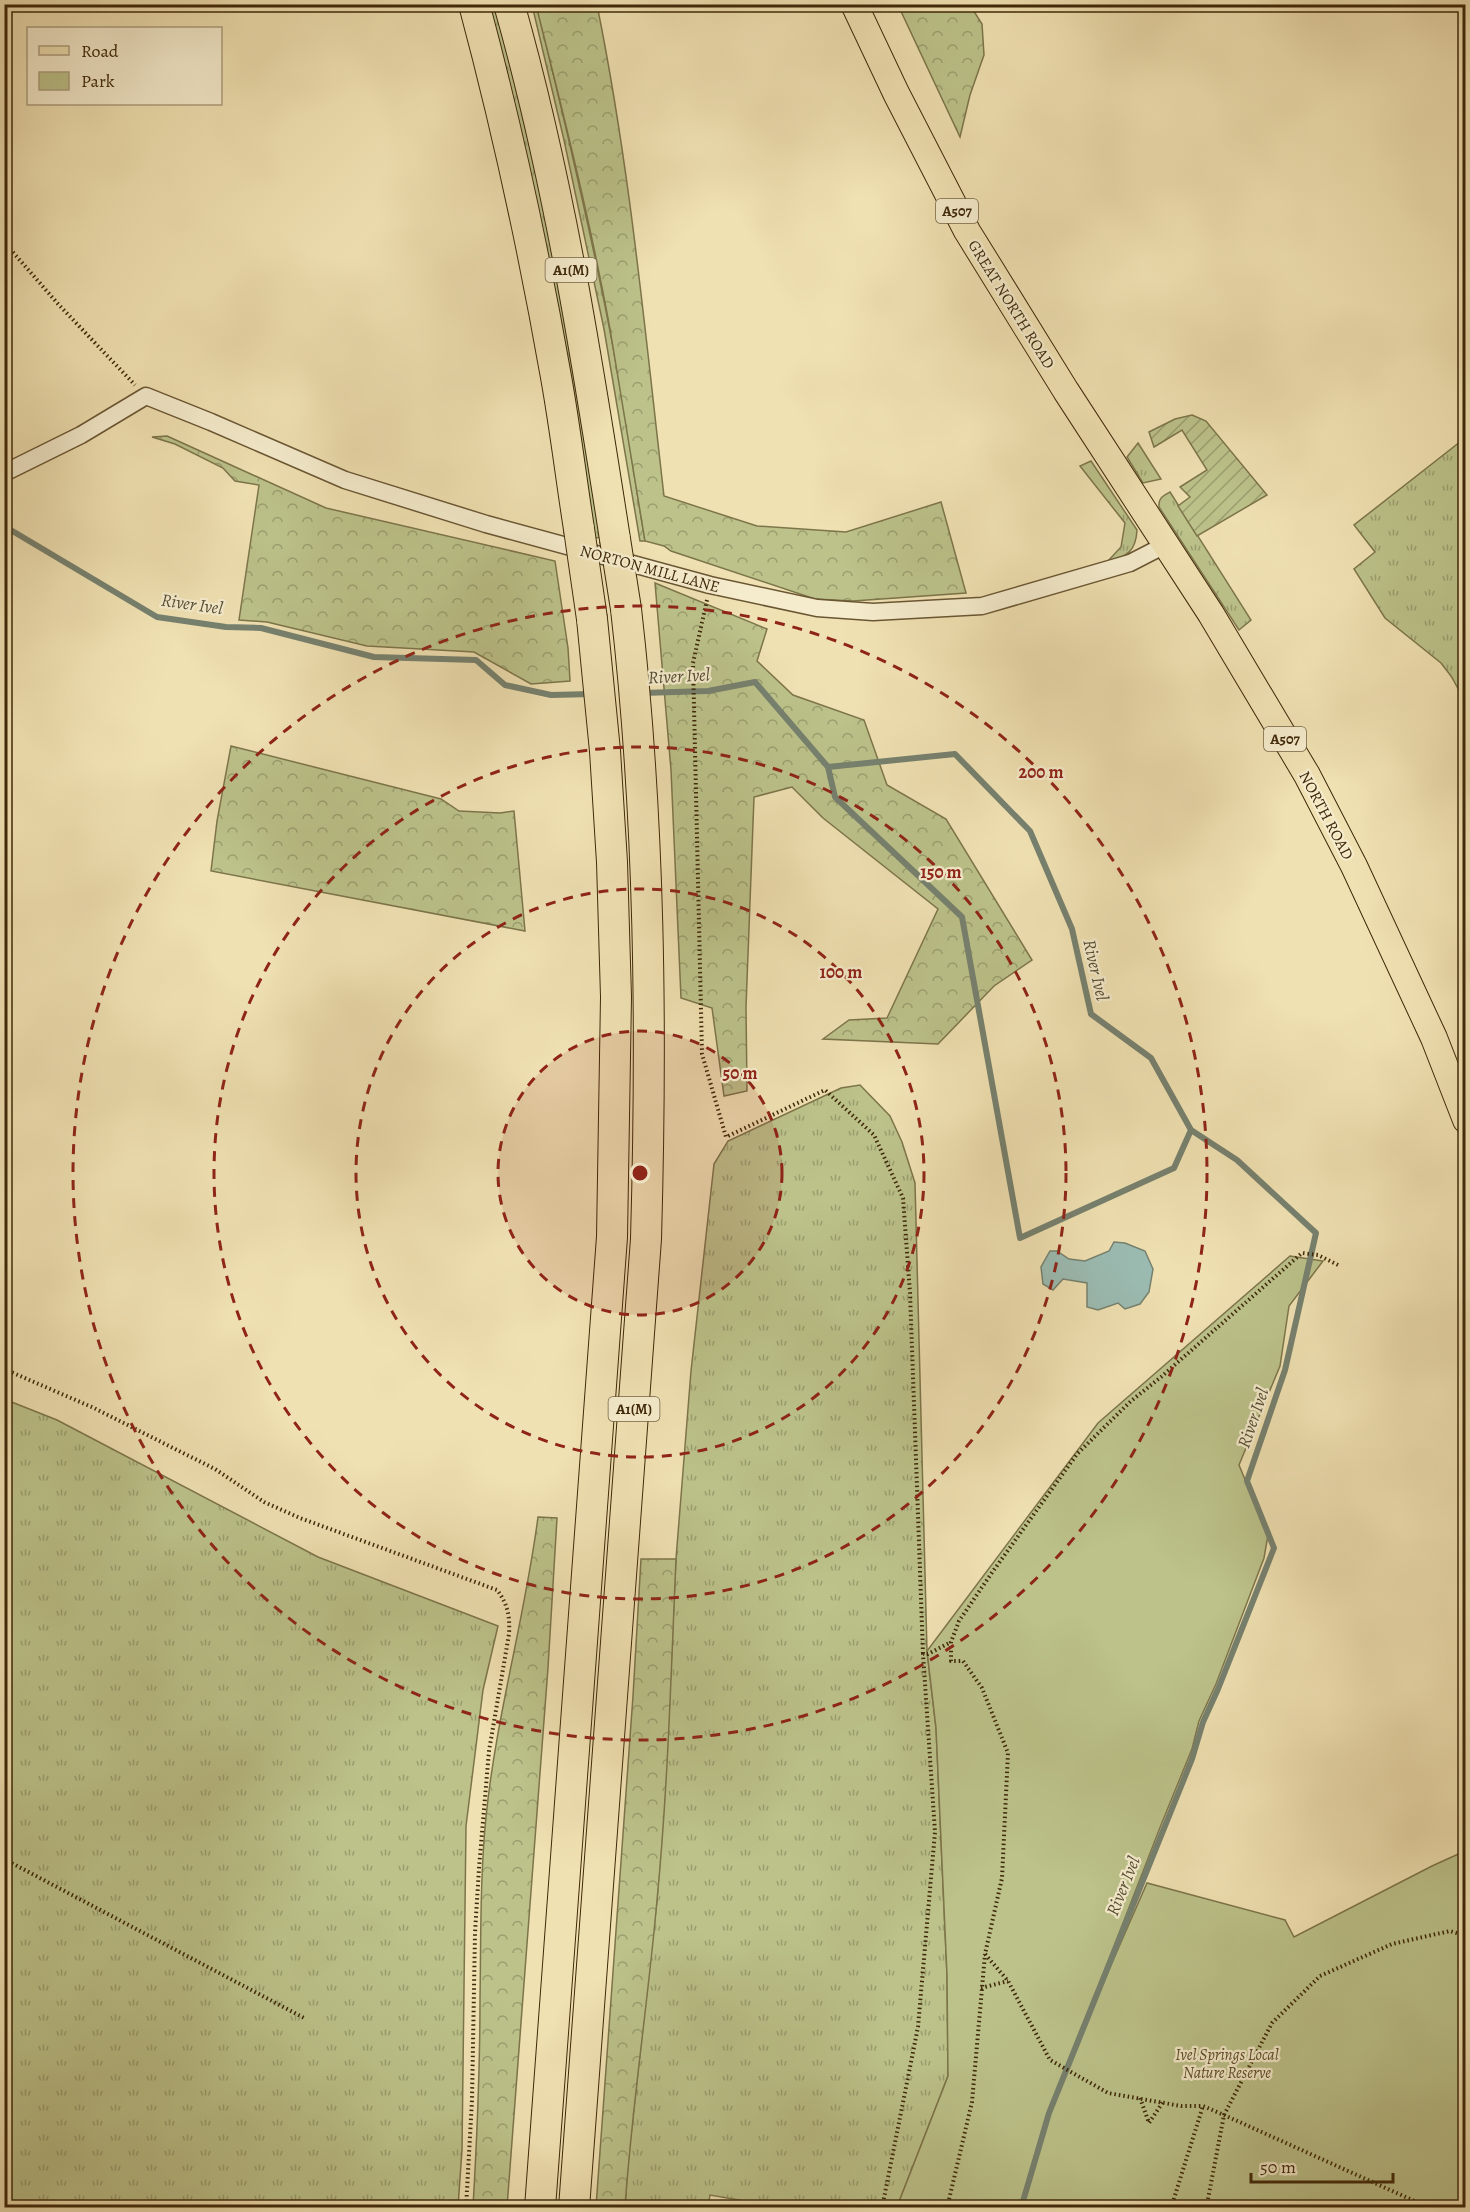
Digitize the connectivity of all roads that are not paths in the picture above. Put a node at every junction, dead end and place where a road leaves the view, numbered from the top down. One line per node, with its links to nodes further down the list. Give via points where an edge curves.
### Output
1 (474, 4): 8 (highway, A1(M), bridge, via 506,132 556,377 592,619 605,751 614,918 612,1237)
2 (509, 4): 9 (highway, A1(M), bridge, via 569,257 615,539 639,736 646,866 650,1090 646,1228)
3 (854, 4): 4 (main road, GREAT NORTH ROAD / A507, via 967,231)
4 (1077, 408): 6 (main road, NORTH ROAD / A507)
5 (4, 473): 6 (street, NORTON MILL LANE, via 81,435 146,396 345,480 486,524 710,585 817,608 873,612 982,606 1130,563)
6 (1167, 544): 7 (main road, NORTH ROAD / A507, via 1307,775 1434,1038)
7 (1466, 1120)
8 (540, 2208)
9 (574, 2208)

